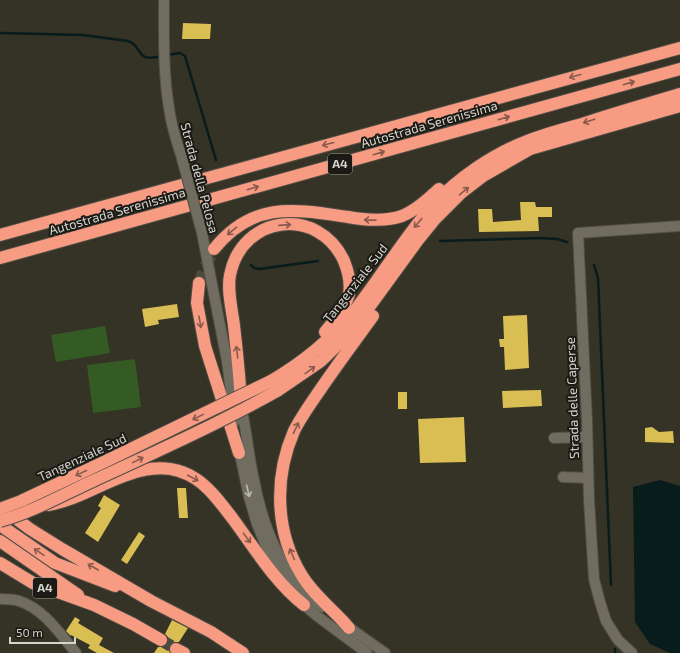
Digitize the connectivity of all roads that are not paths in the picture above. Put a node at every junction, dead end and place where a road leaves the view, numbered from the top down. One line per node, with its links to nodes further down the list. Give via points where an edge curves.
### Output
1 (164, 0): 17 (street, Strada della Pelosa, bridge, via 169,108 202,233)
2 (680, 48): 7 (highway, Autostrada Serenissima / A4, one-way to 7)
3 (680, 69): 8 (highway, Autostrada Serenissima / A4, one-way to 3)
4 (680, 94): 6 (highway, Tangenziale Sud, one-way to 6)
5 (680, 106): 12 (highway, Tangenziale Sud, one-way to 5, via 461,193 483,176 530,149)
6 (526, 141): 13 (highway, one-way to 13, via 488,154 468,166 416,208 402,216 367,220 283,210 266,213 240,224); 18 (highway, Tangenziale Sud, one-way to 18, via 474,170 433,204 351,314 324,343)
7 (176, 186): 10 (highway); 11 (highway, Autostrada Serenissima / A4)
8 (236, 192): 14 (highway, Autostrada Serenissima / A4); 15 (highway)
9 (680, 226): 21 (street, Strada delle Caperse, via 578,233)
10 (0, 231)
11 (0, 235)
12 (418, 240): 19 (highway, Tangenziale Sud, one-way to 12, via 321,361 351,332); 37 (highway, one-way to 12, via 312,590 290,552 280,501 282,475 295,431 308,408 390,293)
13 (214, 249)
14 (0, 258)
15 (0, 266)
16 (199, 283): 23 (highway, one-way to 23, via 197,303 206,346)
17 (227, 361): 20 (street, Strada della Pelosa); 23 (street, Strada della Pelosa)
18 (290, 370): 19 (highway, Tangenziale Sud); 20 (highway, one-way to 18, via 230,275 241,247 266,228 281,224 296,224 314,230 331,242 341,254 348,271 349,294 341,312 326,331 299,356)
19 (274, 386): 27 (highway, Tangenziale Sud, one-way to 19, bridge, via 255,403); 28 (highway, Tangenziale Sud, one-way to 28, bridge)
20 (241, 405): 37 (street, via 262,515 276,551 317,604)
21 (587, 437): 22 (street); 25 (street, Strada delle Caperse)
22 (554, 438)
23 (239, 453): 36 (street, Strada della Pelosa, one-way to 36, via 249,496 269,553)
24 (564, 477): 25 (street)
25 (588, 478): 43 (street, Strada delle Caperse, via 594,579 606,621 618,640)
26 (0, 504): 34 (highway, one-way to 26, via 41,536)
27 (37, 507): 29 (highway, Tangenziale Sud, bridge); 36 (highway, one-way to 36, bridge, via 64,502 122,476 144,470 163,468 181,472 196,479 210,491 280,583)
28 (0, 509)
29 (0, 521)
30 (0, 526): 34 (highway, one-way to 30, via 55,563)
31 (0, 541): 35 (highway)
32 (0, 562): 35 (highway, A4, via 33,583)
33 (0, 599): 39 (street, via 18,601 36,610)
34 (151, 601): 40 (highway, via 211,632)
35 (94, 605): 38 (highway, A4)
36 (304, 605): 41 (street, Strada della Pelosa)
37 (349, 628): 42 (street)
38 (161, 640)
39 (76, 653)
40 (243, 653)
41 (366, 653)
42 (385, 653)
43 (632, 653)

